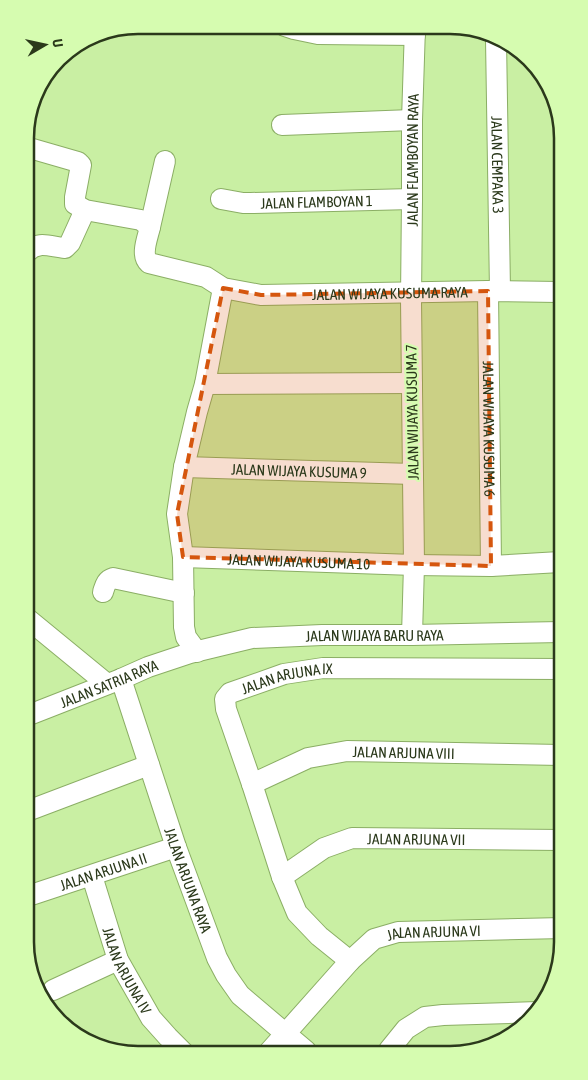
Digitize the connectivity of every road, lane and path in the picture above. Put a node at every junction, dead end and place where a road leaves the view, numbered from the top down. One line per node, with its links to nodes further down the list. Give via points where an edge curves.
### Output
1 (415, 34): 3 (street, JALAN FLAMBOYAN RAYA)
2 (496, 44): 13 (street, JALAN CEMPAKA 3)
3 (412, 120): 4 (street); 8 (street, JALAN FLAMBOYAN RAYA)
4 (282, 124)
5 (34, 149): 9 (street, via 82,165 75,204)
6 (165, 161): 10 (street)
7 (221, 199): 8 (street, JALAN FLAMBOYAN 1, via 243,203)
8 (412, 199): 14 (street, JALAN FLAMBOYAN RAYA)
9 (85, 210): 10 (street, via 141,220); 11 (street, via 65,248)
10 (150, 227): 12 (street, JALAN WIJAYA KUSUMA RAYA, via 145,260 206,277)
11 (34, 246)
12 (222, 288): 14 (street, JALAN WIJAYA KUSUMA RAYA, via 261,295); 17 (street)
13 (494, 291): 14 (street, JALAN WIJAYA KUSUMA RAYA); 15 (street, JALAN WIJAYA KUSUMA RAYA); 23 (street, JALAN WIJAYA KUSUMA 6)
14 (411, 292): 16 (street, JALAN WIJAYA KUSUMA 7)
15 (554, 292)
16 (412, 383): 17 (street); 19 (street, JALAN WIJAYA KUSUMA 7)
17 (206, 384): 18 (street)
18 (184, 467): 19 (street, JALAN WIJAYA KUSUMA 9); 20 (street, via 177,514)
19 (413, 474): 22 (street, JALAN WIJAYA KUSUMA 7)
20 (183, 557): 22 (street, JALAN WIJAYA KUSUMA 10); 25 (street)
21 (554, 562): 23 (street, JALAN WIJAYA KUSUMA 10)
22 (414, 566): 23 (street, JALAN WIJAYA KUSUMA 10); 28 (street, JALAN WIJAYA KUSUMA 7)
23 (491, 566)
24 (103, 592): 25 (street, via 106,582 113,578)
25 (184, 593): 29 (street, via 184,627)
26 (34, 627): 31 (street)
27 (554, 632): 28 (street, JALAN WIJAYA BARU RAYA)
28 (412, 635): 29 (street, JALAN WIJAYA BARU RAYA, via 252,638)
29 (194, 653): 31 (street, JALAN SATRIA RAYA)
30 (554, 669): 35 (street, JALAN ARJUNA IX, via 323,668 284,674 230,693 225,699 226,709)
31 (114, 681): 32 (street, JALAN SATRIA RAYA); 34 (street, JALAN ARJUNA RAYA)
32 (34, 713)
33 (554, 755): 35 (street, JALAN ARJUNA VIII, via 348,751 308,758)
34 (145, 767): 36 (street); 38 (street, JALAN ARJUNA RAYA)
35 (252, 784): 40 (street, JALAN ARJUNA IX)
36 (34, 809)
37 (554, 840): 40 (street, JALAN ARJUNA VII, via 352,838 324,848)
38 (176, 847): 39 (street, JALAN ARJUNA II); 47 (street, JALAN ARJUNA RAYA, via 226,975 240,994)
39 (92, 876): 41 (street, JALAN ARJUNA II); 43 (street, JALAN ARJUNA IV)
40 (282, 877): 44 (street, JALAN ARJUNA IX, via 298,913 319,936)
41 (34, 894)
42 (554, 928): 44 (street, JALAN ARJUNA VI, via 398,932 374,939)
43 (118, 960): 45 (street); 48 (street, JALAN ARJUNA IV, via 152,1018)
44 (350, 961): 47 (street, JALAN ARJUNA VI)
45 (52, 990)
46 (527, 1012): 51 (street, via 425,1017 406,1029)
47 (286, 1032): 49 (street); 50 (street, JALAN ARJUNA RAYA)
48 (177, 1046)
49 (274, 1046)
50 (301, 1046)
51 (392, 1046)

